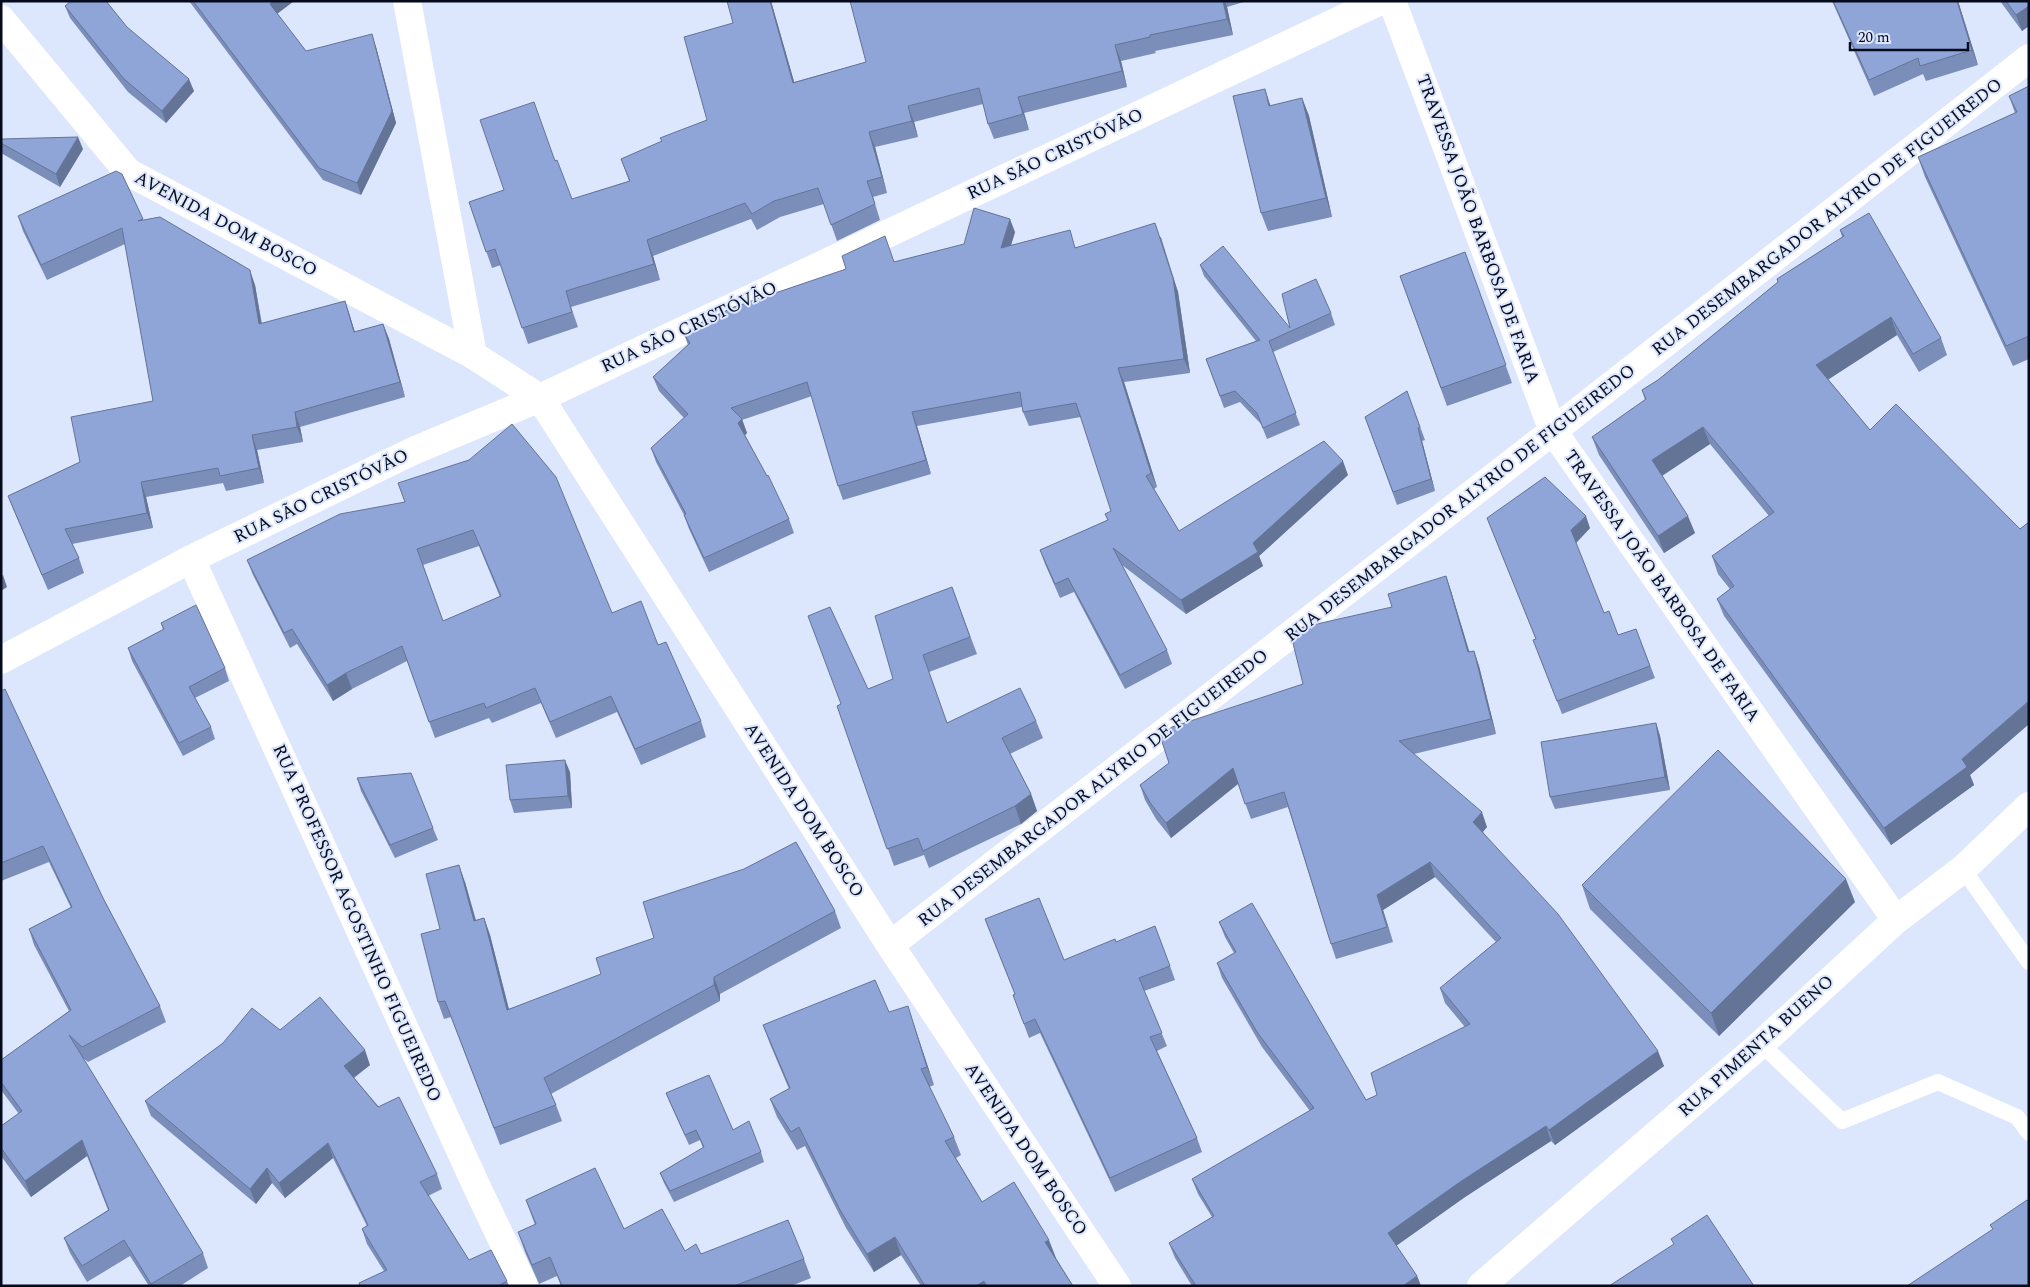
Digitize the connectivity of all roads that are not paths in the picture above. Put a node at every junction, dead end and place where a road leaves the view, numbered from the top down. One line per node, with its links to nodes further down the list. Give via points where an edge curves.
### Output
1 (407, 1): 6 (street)
2 (1380, 1): 7 (street, RUA SÃO CRISTÓVÃO)
3 (1392, 1): 8 (street, TRAVESSA JOÃO BARBOSA DE FARIA)
4 (1, 19): 6 (street, AVENIDA DOM BOSCO, via 128,172)
5 (2029, 58): 8 (street, RUA DESEMBARGADOR ALYRIO DE FIGUEIREDO)
6 (472, 355): 7 (street, AVENIDA DOM BOSCO)
7 (540, 398): 9 (street, RUA SÃO CRISTÓVÃO, via 413,451); 14 (street, AVENIDA DOM BOSCO)
8 (1553, 431): 13 (street, TRAVESSA JOÃO BARBOSA DE FARIA); 14 (street, RUA DESEMBARGADOR ALYRIO DE FIGUEIREDO)
9 (191, 559): 10 (street, RUA SÃO CRISTÓVÃO); 18 (street, RUA PROFESSOR AGOSTINHO FIGUEIREDO)
10 (1, 660)
11 (2029, 806): 12 (street, RUA PIMENTA BUENO)
12 (1963, 869): 13 (street, RUA PIMENTA BUENO); 15 (lane)
13 (1896, 920): 16 (street, RUA PIMENTA BUENO)
14 (890, 945): 19 (street, AVENIDA DOM BOSCO)
15 (2029, 962)
16 (1761, 1044): 17 (lane, via 1842,1121 1938,1082 2017,1117); 20 (street, RUA PIMENTA BUENO)
17 (2029, 1133)
18 (524, 1286)
19 (1117, 1286)
20 (1481, 1286)

